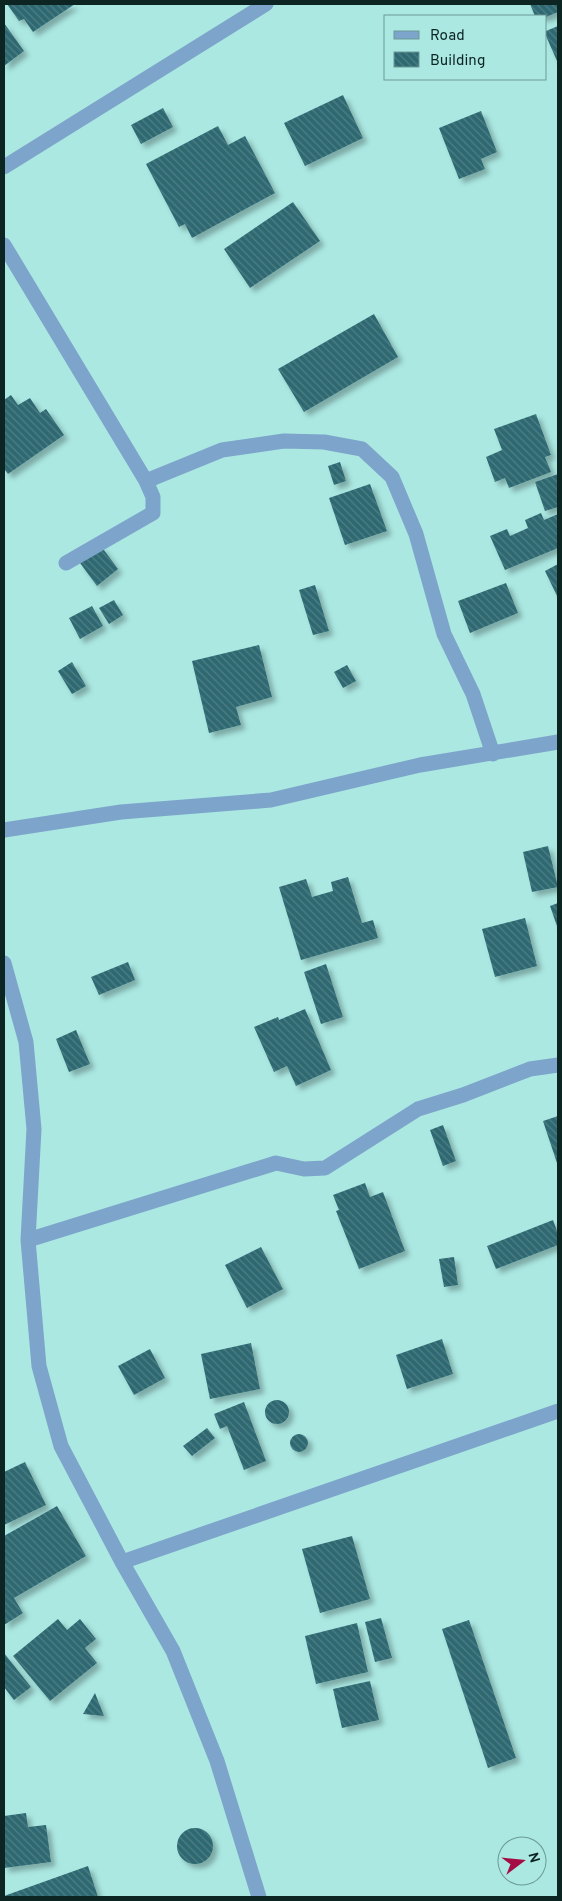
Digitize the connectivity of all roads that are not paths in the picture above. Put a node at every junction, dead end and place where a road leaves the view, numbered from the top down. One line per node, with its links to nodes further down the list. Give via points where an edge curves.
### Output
1 (266, 4): 2 (street)
2 (4, 167)
3 (4, 245): 4 (street)
4 (146, 481): 5 (street, via 153,497 153,513); 7 (street, via 222,450 284,441 324,442 362,448 392,477 416,534 444,634 473,694)
5 (66, 563)
6 (558, 742): 7 (street)
7 (493, 754): 8 (street, via 420,765 271,800 121,812)
8 (4, 830)
9 (4, 963): 11 (street, via 26,1042 34,1129)
10 (558, 1064): 11 (street, via 530,1069 418,1110 325,1168 304,1169 276,1163)
11 (28, 1240): 13 (street, via 39,1366 61,1446)
12 (558, 1411): 13 (street)
13 (122, 1562): 14 (street, via 177,1661 217,1762)
14 (259, 1897)

